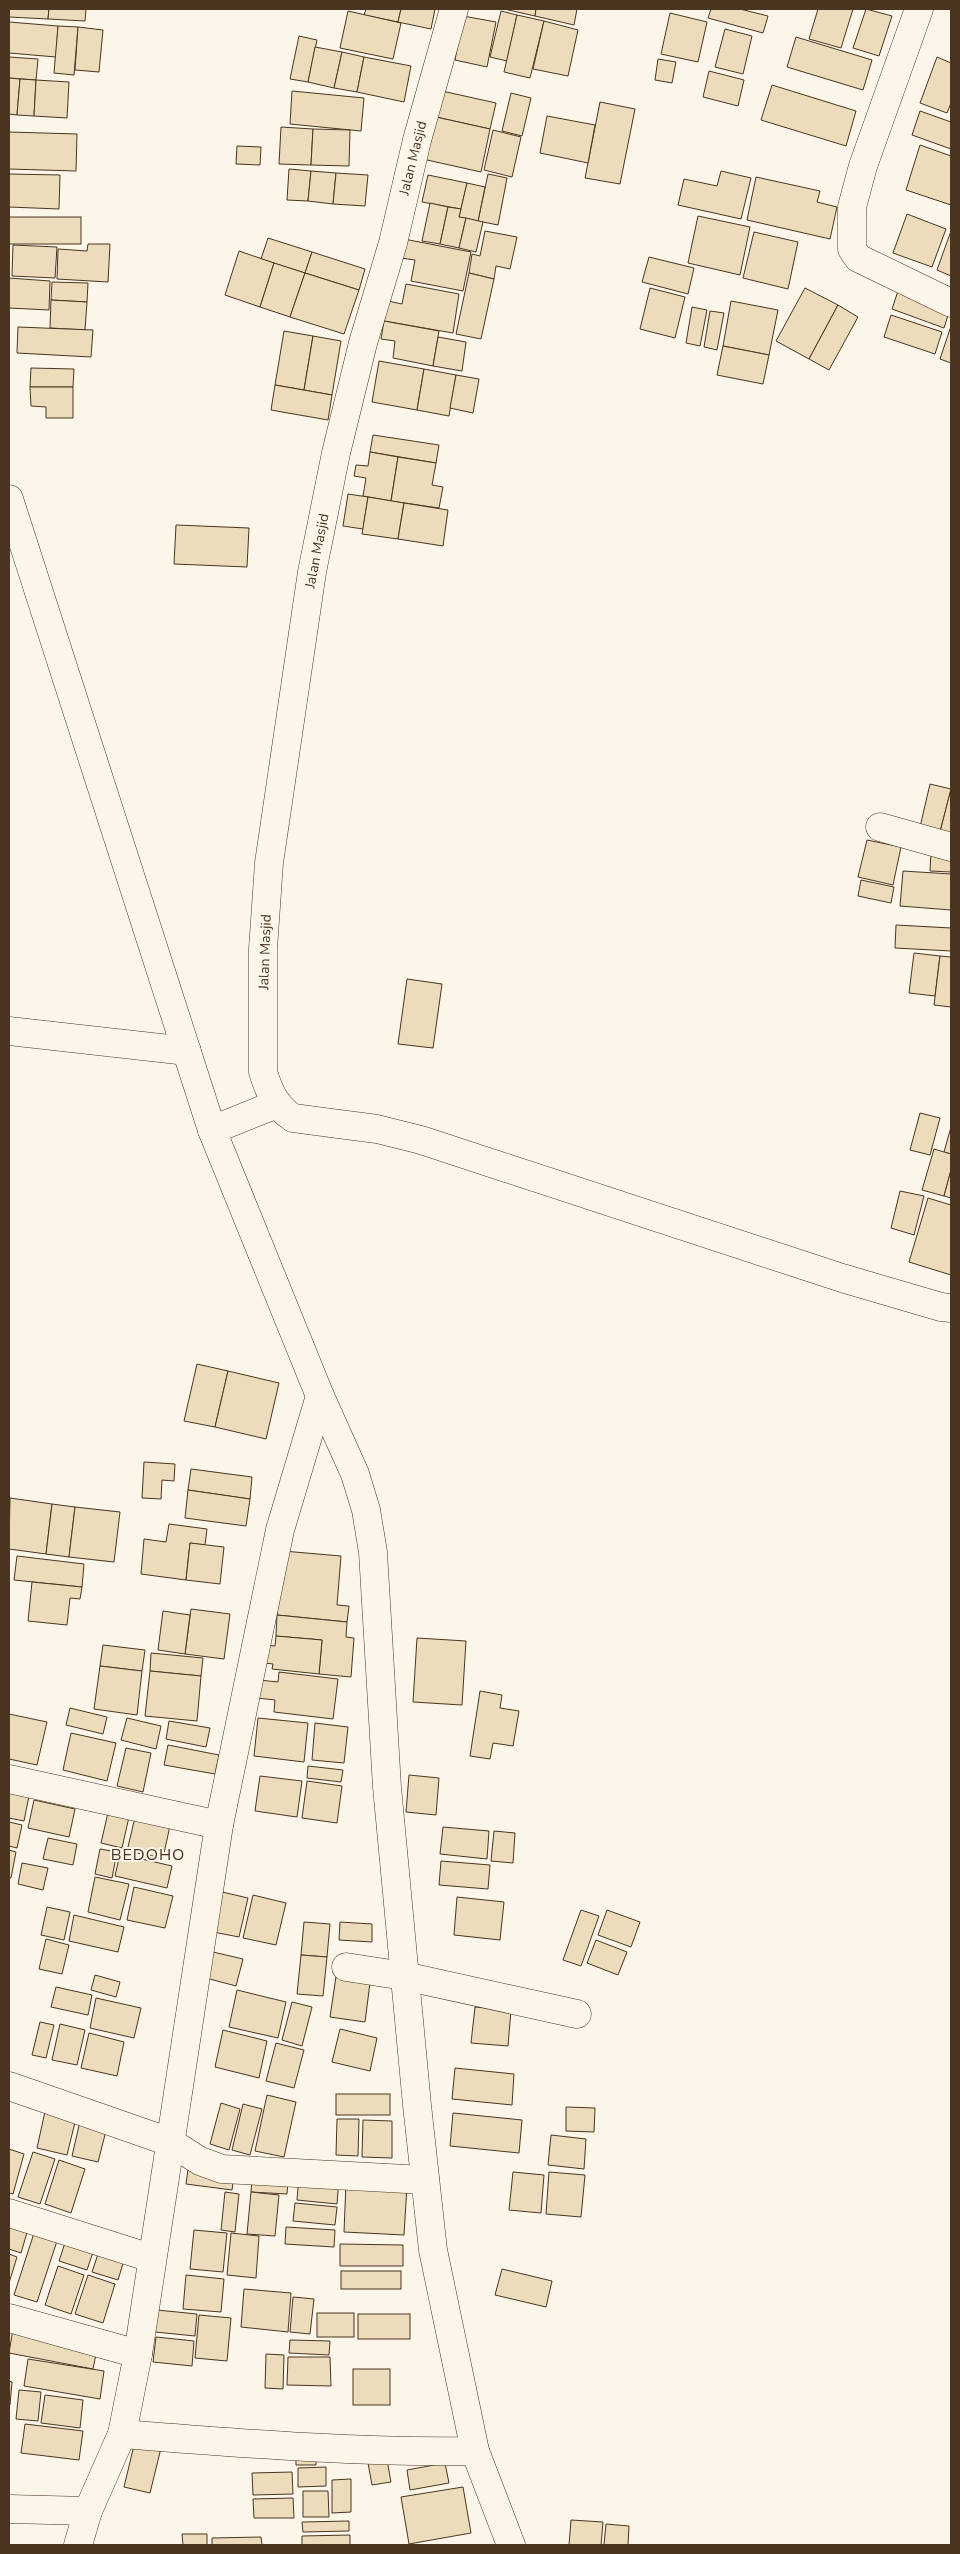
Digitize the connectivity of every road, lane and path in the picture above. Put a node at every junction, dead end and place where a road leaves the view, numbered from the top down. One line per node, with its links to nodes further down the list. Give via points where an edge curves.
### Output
1 (454, 9): 9 (street, Jalan Masjid, via 417,140 393,243 363,343 336,452 312,572 269,863 263,949 263,1072)
2 (919, 9): 3 (street, via 863,166 852,206 852,250 858,258)
3 (951, 303)
4 (9, 499): 8 (street)
5 (880, 827): 6 (street)
6 (951, 847)
7 (9, 1031): 8 (street)
8 (186, 1051): 10 (street)
9 (277, 1104): 10 (street); 11 (street, via 293,1118 377,1129 421,1140 842,1278)
10 (228, 1124): 12 (street)
11 (951, 1308)
12 (320, 1396): 14 (street, via 280,1530); 16 (street, via 355,1474 374,1552 387,1787)
13 (9, 1779): 14 (street)
14 (219, 1825): 19 (street)
15 (346, 1967): 16 (street)
16 (404, 1976): 17 (street); 20 (street)
17 (577, 2014)
18 (9, 2086): 19 (street)
19 (170, 2142): 20 (street, via 200,2161 222,2168); 22 (street)
20 (425, 2180): 26 (street, via 433,2250)
21 (9, 2213): 22 (street)
22 (151, 2258): 24 (street)
23 (9, 2318): 24 (street)
24 (138, 2354): 25 (street)
25 (122, 2434): 26 (street, via 292,2447); 28 (street)
26 (475, 2451): 30 (street)
27 (9, 2509): 28 (street)
28 (88, 2512): 29 (street)
29 (78, 2545)
30 (511, 2545)

